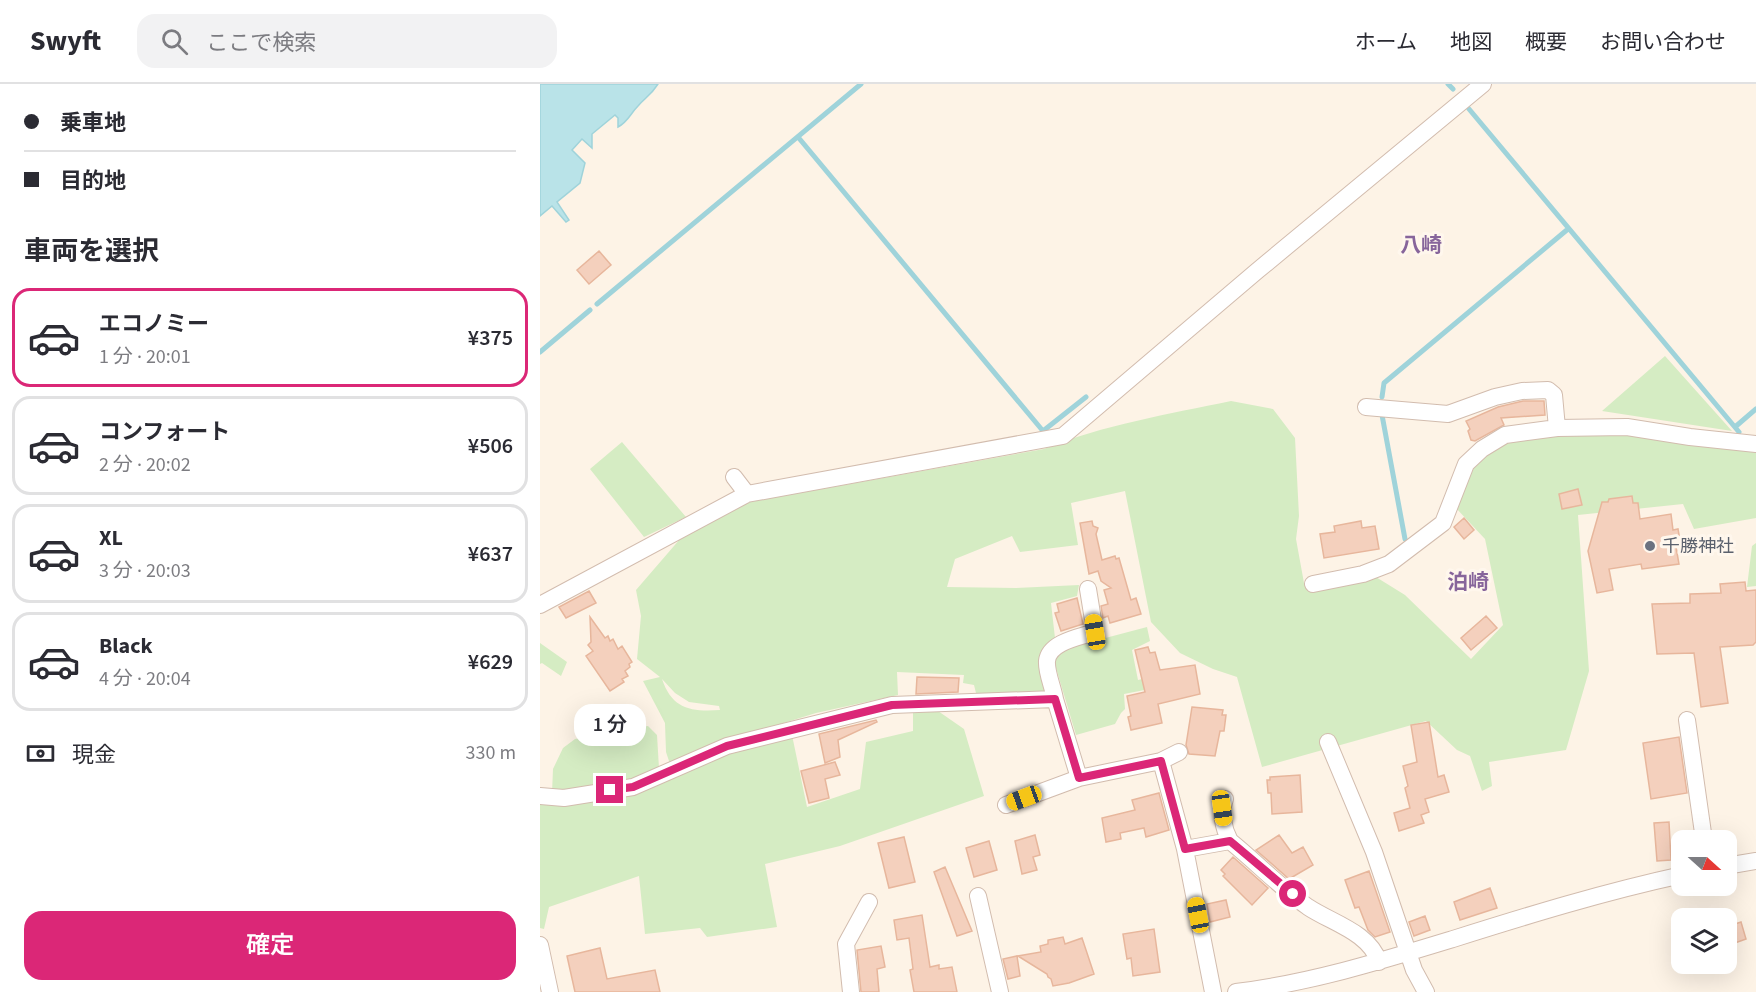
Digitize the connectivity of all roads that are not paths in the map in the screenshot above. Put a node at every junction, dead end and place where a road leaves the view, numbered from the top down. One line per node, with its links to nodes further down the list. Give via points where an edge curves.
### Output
1 (1483, 84): 6 (street, via 1064,436)
2 (1366, 407): 3 (street, via 1448,414 1496,397 1548,390 1554,395)
3 (1557, 428): 4 (street, via 1627,427); 7 (street, via 1505,435 1482,449 1466,464 1443,523 1389,564 1363,574)
4 (1756, 444)
5 (734, 477): 6 (street)
6 (747, 494): 9 (street)
7 (1313, 584)
8 (1088, 589): 10 (street, via 1095,632 1056,646 1050,654 1047,661)
9 (540, 605)
10 (1055, 699): 15 (street); 16 (street, via 892,705 727,746 633,787 564,798)
11 (1687, 720): 19 (street)
12 (1328, 742): 28 (street, via 1374,852)
13 (1179, 752): 14 (street)
14 (1161, 761): 15 (street); 21 (street)
15 (1079, 778): 18 (street)
16 (540, 796)
17 (1225, 799): 20 (street, via 1222,808)
18 (1006, 805)
19 (1703, 830)
20 (1230, 841): 21 (street); 29 (street, via 1309,907 1343,925 1375,950)
21 (1185, 849): 33 (street)
22 (1756, 861): 23 (street)
23 (1737, 864)
24 (1671, 878): 28 (street, via 1558,906)
25 (978, 896): 32 (street)
26 (869, 902): 31 (street, via 846,944)
27 (540, 945): 30 (street)
28 (1409, 952): 29 (street); 35 (street)
29 (1379, 962): 34 (street)
30 (550, 992)
31 (850, 992)
32 (1000, 992)
33 (1213, 992)
34 (1236, 992)
35 (1425, 992)

